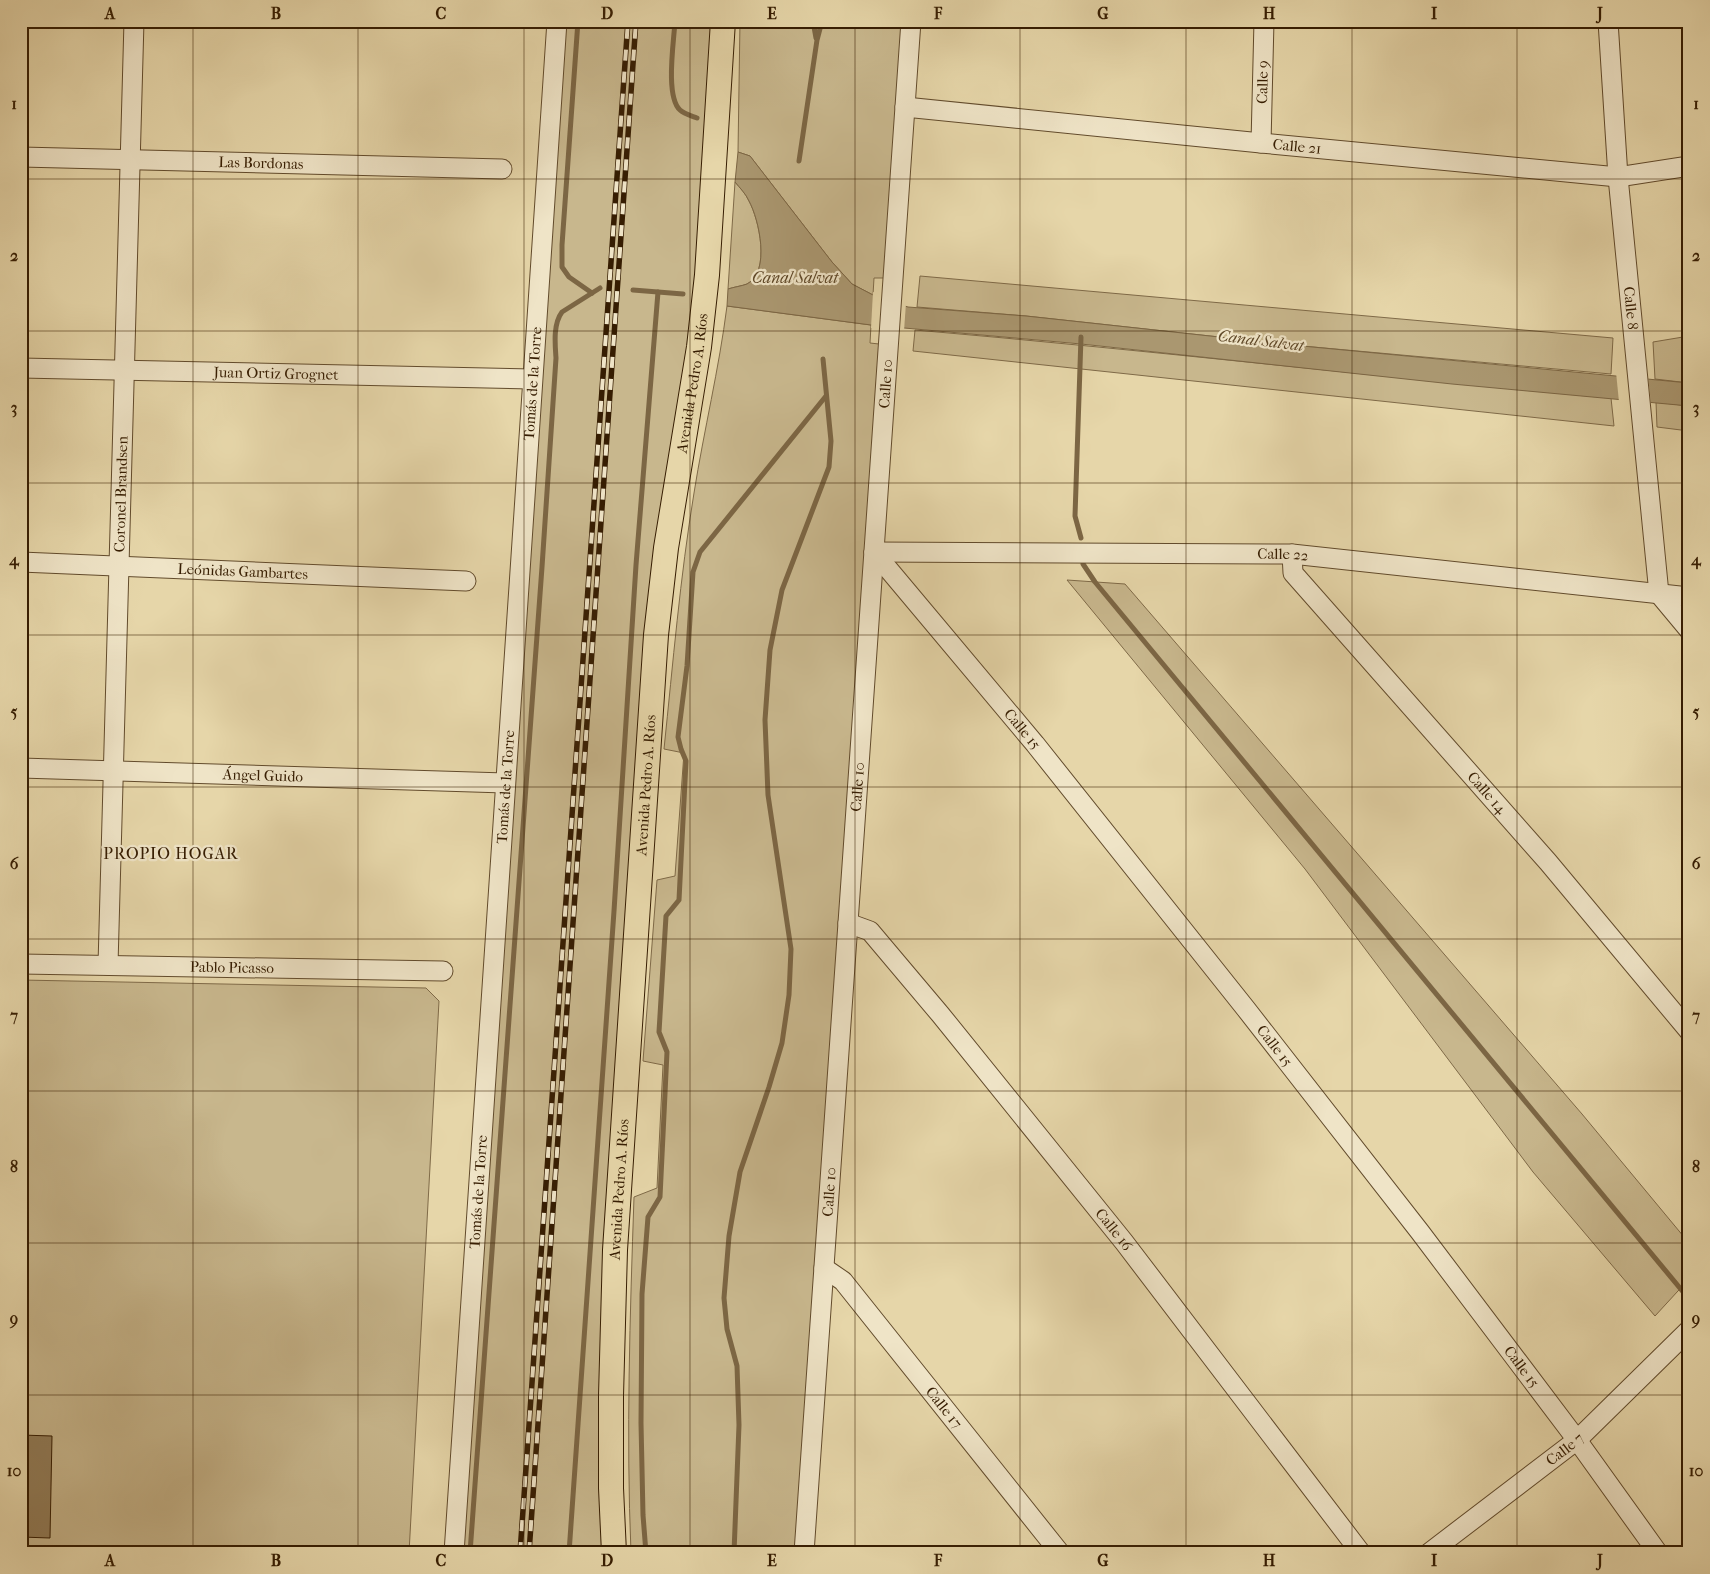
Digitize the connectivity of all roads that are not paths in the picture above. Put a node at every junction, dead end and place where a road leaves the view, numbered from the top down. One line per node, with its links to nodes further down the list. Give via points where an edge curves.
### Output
1 (134, 21): 10 (street, Coronel Brandsen)
2 (557, 21): 16 (street, Tomás de la Torre)
3 (723, 21): 37 (main road, Avenida Pedro A. Ríos, via 708,275 666,548 656,635 615,1250 611,1396)
4 (910, 21): 7 (street, Calle 10)
5 (1264, 21): 8 (street, Calle 9)
6 (1608, 21): 13 (street, Calle 8)
7 (905, 107): 8 (street, Calle 21); 17 (street, Calle 10)
8 (1261, 143): 13 (street, Calle 21)
9 (21, 157): 10 (street, Las Bordonas)
10 (130, 158): 12 (street, Las Bordonas); 15 (street, Coronel Brandsen)
11 (1689, 166): 13 (street, Calle 21)
12 (502, 169)
13 (1618, 177): 22 (street, Calle 8)
14 (21, 368): 15 (street, Juan Ortiz Grognet)
15 (124, 370): 16 (street, Juan Ortiz Grognet); 20 (street, Coronel Brandsen)
16 (532, 379): 27 (street, Tomás de la Torre)
17 (874, 552): 18 (street, Calle 22); 28 (street, Calle 10); 35 (street, Calle 15, via 1035,744 1246,1009)
18 (1292, 554): 22 (street, Calle 22); 32 (street, Calle 14, via 1293,573 1548,862)
19 (21, 562): 20 (street, Leónidas Gambartes)
20 (119, 566): 21 (street, Leónidas Gambartes); 26 (street, Coronel Brandsen)
21 (466, 581)
22 (1659, 594): 23 (street, Calle 22); 24 (street)
23 (1689, 597)
24 (1689, 630)
25 (21, 768): 26 (street, Ángel Guido)
26 (113, 770): 27 (street, Ángel Guido); 30 (street, Coronel Brandsen)
27 (505, 783): 36 (street, Tomás de la Torre)
28 (848, 923): 33 (street, Calle 10); 40 (street, Calle 16, via 870,931 958,1037 1124,1242)
29 (21, 964): 30 (street, Pablo Picasso)
30 (108, 966): 31 (street, Pablo Picasso)
31 (443, 971)
32 (1689, 1031)
33 (824, 1268): 38 (street, Calle 10); 39 (street, Calle 17, via 843,1281)
34 (1689, 1330): 35 (street, Calle 7)
35 (1577, 1440): 41 (street, Calle 7); 42 (street, Calle 15)
36 (454, 1553)
37 (614, 1553)
38 (804, 1553)
39 (1060, 1553)
40 (1362, 1553)
41 (1429, 1553)
42 (1658, 1553)

